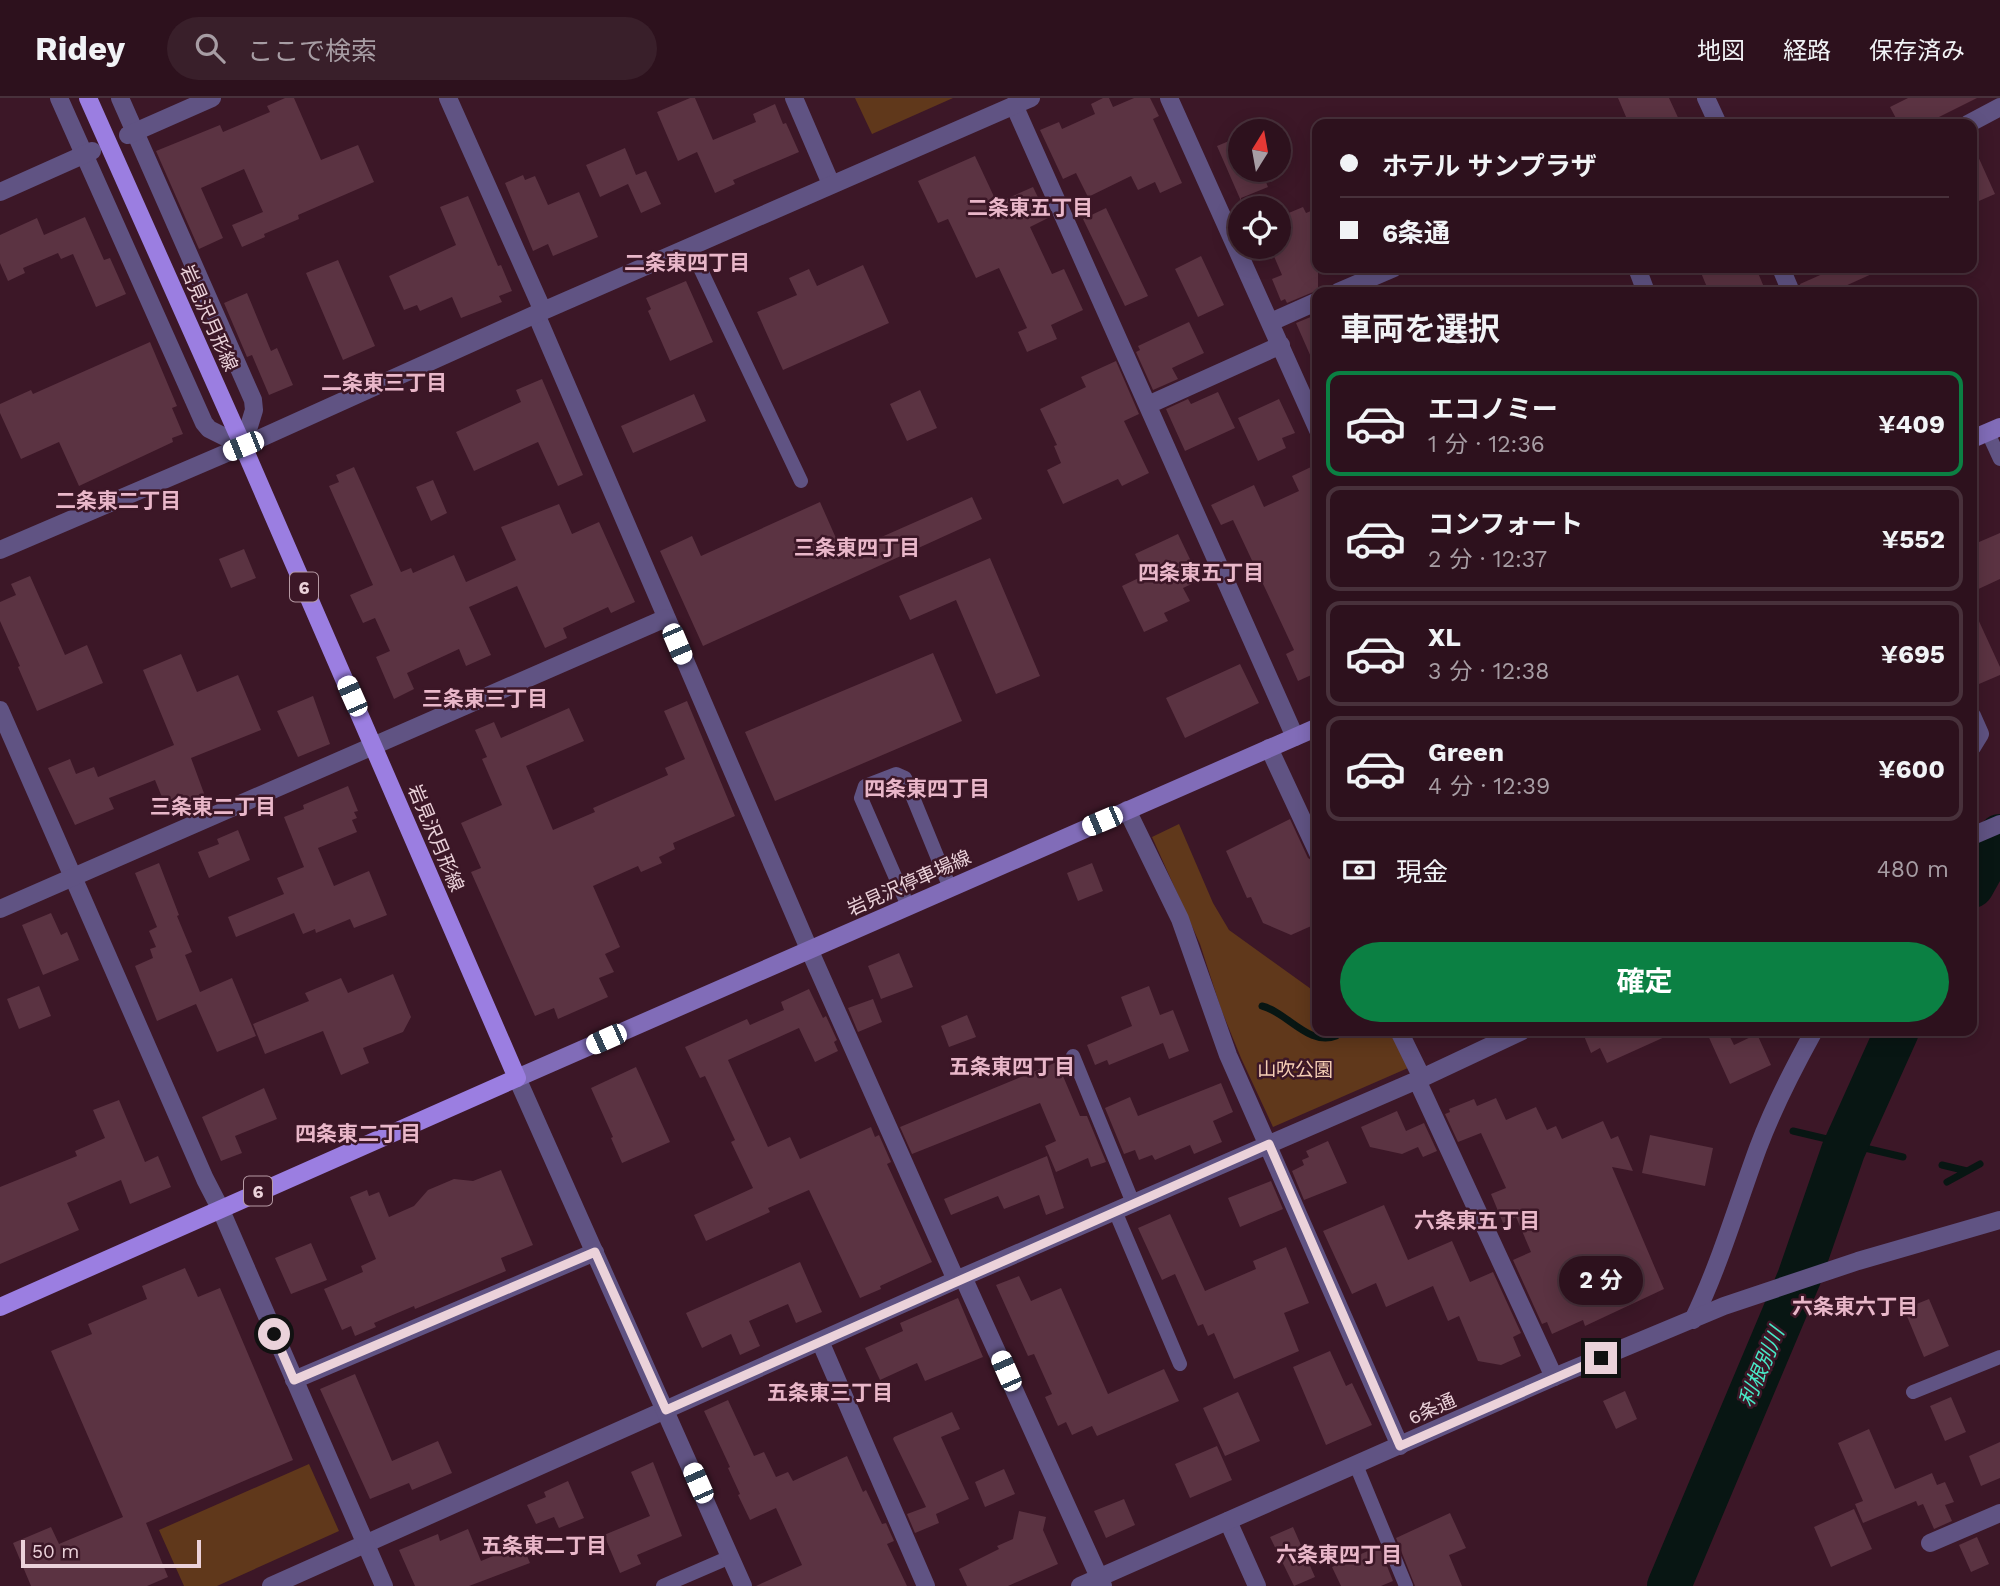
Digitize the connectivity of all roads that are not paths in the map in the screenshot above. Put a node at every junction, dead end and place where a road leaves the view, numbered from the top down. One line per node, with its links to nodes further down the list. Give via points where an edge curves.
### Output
1 (59, 98): 15 (street)
2 (88, 98): 28 (main road, 岩見沢月形線 / 6)
3 (120, 98): 14 (street)
4 (212, 98): 14 (street)
5 (448, 98): 22 (street)
6 (794, 98): 16 (street)
7 (1031, 98): 10 (street)
8 (1169, 98): 23 (street)
9 (1706, 98): 12 (street)
10 (1014, 106): 16 (street); 25 (street)
11 (2000, 107): 13 (street)
12 (1716, 119)
13 (1977, 119)
14 (132, 134): 28 (street, via 253,400)
15 (88, 153): 17 (street); 28 (street, via 204,423)
16 (831, 184): 18 (street)
17 (0, 192)
18 (690, 247): 22 (street); 30 (lane)
19 (1382, 273): 20 (street)
20 (1350, 287)
21 (1312, 304): 23 (street)
22 (539, 313): 28 (street); 32 (street)
23 (1271, 322): 24 (street)
24 (1281, 345): 25 (street); 26 (street)
25 (1148, 405): 35 (street)
26 (1312, 416)
27 (1987, 433): 29 (lane)
28 (243, 446): 31 (street); 36 (main road, 岩見沢月形線 / 6)
29 (2000, 459)
30 (801, 481)
31 (0, 550)
32 (666, 618): 36 (street); 46 (street)
33 (0, 710): 42 (street)
34 (1312, 730): 35 (main road, 岩見沢停車場線)
35 (1295, 737): 37 (main road, 岩見沢停車場線)
36 (373, 746): 42 (street); 51 (main road, 岩見沢月形線 / 6)
37 (1269, 748): 38 (main road, 岩見沢停車場線); 41 (street)
38 (1127, 810): 43 (main road, 岩見沢停車場線); 53 (street, via 1181,919 1228,1055)
39 (2000, 824): 40 (street)
40 (1977, 834)
41 (1312, 840)
42 (74, 875): 45 (street); 55 (street)
43 (950, 888): 44 (main road, 岩見沢停車場線); 44 (lane, via 905,778 896,774 865,786 861,798)
44 (908, 906): 46 (main road, 岩見沢停車場線)
45 (0, 909)
46 (810, 949): 51 (main road, 岩見沢停車場線); 59 (street)
47 (1401, 1036): 52 (street)
48 (1511, 1036): 52 (street)
49 (1811, 1036): 61 (street, via 1772,1114)
50 (1073, 1056): 54 (lane)
51 (517, 1078): 55 (main road, 6); 58 (street)
52 (1420, 1079): 53 (street); 65 (street)
53 (1269, 1144): 54 (street); 69 (street)
54 (1133, 1203): 56 (street)
55 (220, 1208): 60 (main road, 6); 66 (street)
56 (1115, 1211): 59 (street); 64 (lane)
57 (2000, 1220): 61 (street, 6条通, via 1857,1261)
58 (595, 1252): 66 (street); 68 (street)
59 (960, 1279): 62 (street); 76 (street)
60 (0, 1307)
61 (1693, 1320): 65 (street, 6条通)
62 (820, 1341): 68 (street); 81 (street)
63 (2000, 1357): 67 (lane)
64 (1180, 1364)
65 (1554, 1377): 69 (street, 6条通)
66 (294, 1380): 74 (street)
67 (1913, 1392)
68 (666, 1410): 74 (street); 75 (street)
69 (1400, 1446): 70 (street, 6条通)
70 (1356, 1465): 72 (street, 6条通); 84 (lane)
71 (2000, 1513): 73 (street)
72 (1228, 1521): 76 (street, 6条通); 83 (street)
73 (1930, 1543)
74 (366, 1546): 77 (street); 78 (street)
75 (730, 1557): 79 (lane); 80 (street)
76 (1101, 1582): 82 (street, 6条通)
77 (271, 1586)
78 (384, 1586)
79 (663, 1586)
80 (743, 1586)
81 (926, 1586)
82 (1080, 1586)
83 (1257, 1586)
84 (1406, 1586)

